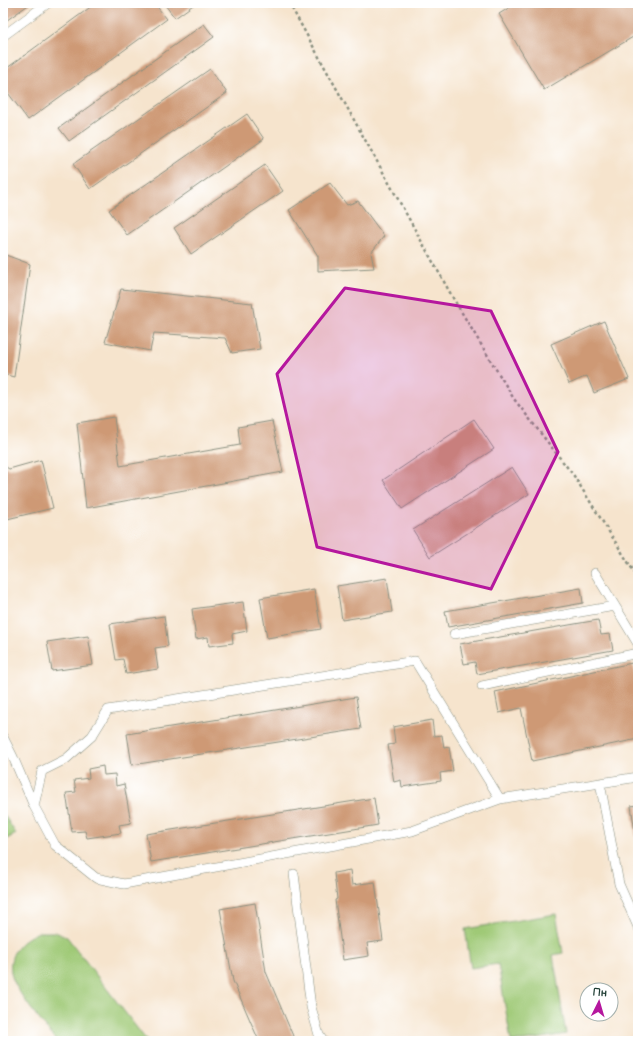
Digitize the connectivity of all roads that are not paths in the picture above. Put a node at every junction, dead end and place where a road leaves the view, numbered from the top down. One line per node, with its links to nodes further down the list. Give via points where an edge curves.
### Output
1 (48, 3): 2 (lane)
2 (3, 36)
3 (595, 572): 4 (lane)
4 (615, 606): 5 (lane); 6 (lane)
5 (454, 634)
6 (638, 644)
7 (638, 653): 8 (lane)
8 (482, 686)
9 (3, 737): 13 (lane)
10 (638, 777): 11 (lane)
11 (600, 783): 12 (lane); 15 (lane, via 619,884)
12 (500, 799): 13 (lane, via 412,831 124,884 96,878 55,845); 13 (lane, via 415,661 108,710 92,736 66,759 42,772)
13 (34, 806)
14 (294, 874): 16 (lane, via 310,1007)
15 (638, 927)
16 (323, 1041)

